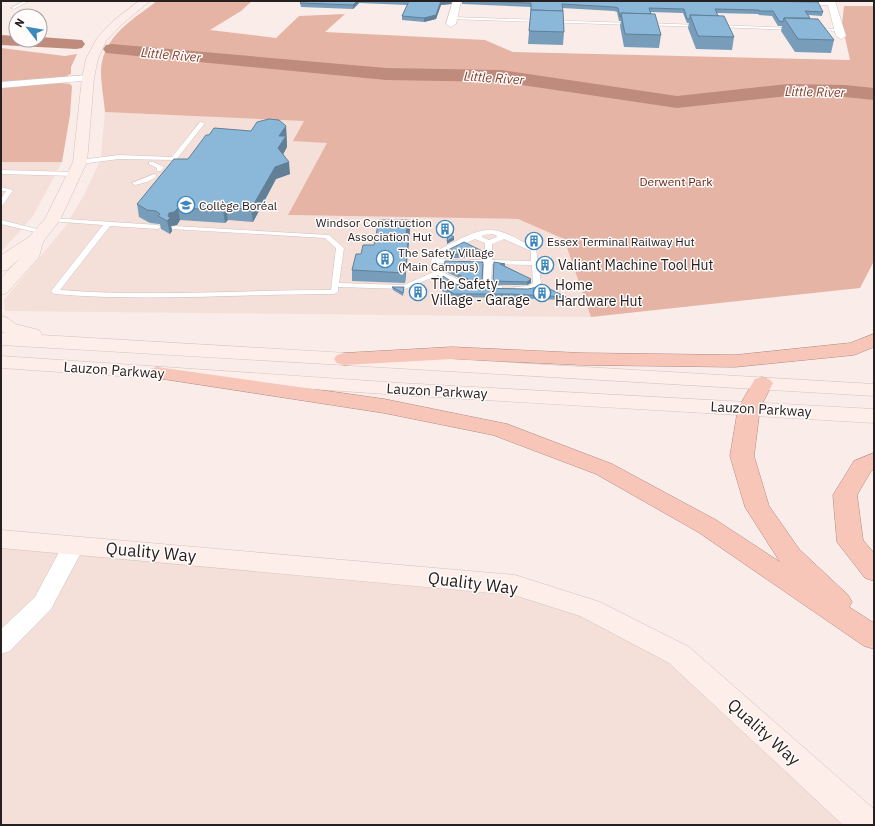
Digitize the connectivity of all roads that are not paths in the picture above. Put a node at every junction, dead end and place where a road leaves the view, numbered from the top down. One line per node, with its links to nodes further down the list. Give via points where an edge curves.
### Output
1 (28, 1): 6 (lane)
2 (146, 1): 11 (street, via 117,23 101,40 92,59)
3 (457, 1): 7 (street)
4 (749, 1): 5 (street)
5 (771, 1): 10 (street, via 832,3)
6 (12, 8)
7 (451, 21): 8 (lane)
8 (800, 29)
9 (808, 29): 10 (lane)
10 (841, 33)
11 (88, 78): 12 (street); 15 (street)
12 (1, 85)
13 (202, 123): 15 (lane, via 174,159 119,157)
14 (151, 163): 16 (lane, via 161,167)
15 (78, 168): 17 (lane); 22 (street)
16 (159, 170)
17 (1, 172)
18 (154, 176): 19 (lane, via 145,181)
19 (135, 182)
20 (1, 189): 21 (lane, via 10,190)
21 (1, 204)
22 (52, 220): 24 (lane); 29 (street)
23 (1, 222): 29 (lane)
24 (108, 224): 25 (lane); 36 (lane, via 55,292 94,295 230,296 268,292 334,292)
25 (158, 227)
26 (174, 228): 36 (lane, via 327,236 340,248)
27 (479, 234): 28 (lane); 30 (lane, via 478,238); 31 (lane, via 438,254)
28 (499, 234): 30 (lane, via 499,240); 33 (lane, via 534,250)
29 (39, 236): 34 (street, via 9,257); 38 (street, via 30,258)
30 (489, 242): 32 (lane)
31 (435, 261): 32 (lane); 35 (lane, via 433,268)
32 (489, 262): 33 (lane); 37 (lane)
33 (535, 263): 37 (lane, via 537,283 534,287)
34 (1, 266)
35 (438, 272): 36 (lane, via 405,287); 37 (lane, via 458,284 472,288)
36 (335, 285)
37 (487, 288)
38 (1, 289)
39 (1, 322): 42 (street, via 8,328)
40 (1, 339): 42 (street, Lauzon Parkway)
41 (874, 340): 43 (highway, via 854,348 735,361 582,359 452,353)
42 (70, 344): 43 (street, Lauzon Parkway)
43 (344, 359): 46 (street, Lauzon Parkway)
44 (1, 362): 45 (street, Lauzon Parkway)
45 (158, 373): 48 (street, Lauzon Parkway); 54 (highway, via 384,406 499,429 611,472 707,526)
46 (762, 383): 47 (street, Lauzon Parkway); 48 (highway)
47 (874, 390)
48 (749, 408): 49 (street, Lauzon Parkway); 54 (highway, via 742,456 757,507 790,556)
49 (874, 416)
50 (874, 460): 53 (highway, via 862,466 844,494 850,542)
51 (1, 539): 52 (street, Quality Way)
52 (74, 545): 55 (street, via 43,603); 56 (street, Quality Way, via 515,585 590,608 679,655)
53 (874, 571)
54 (874, 637)
55 (1, 644)
56 (867, 825)

